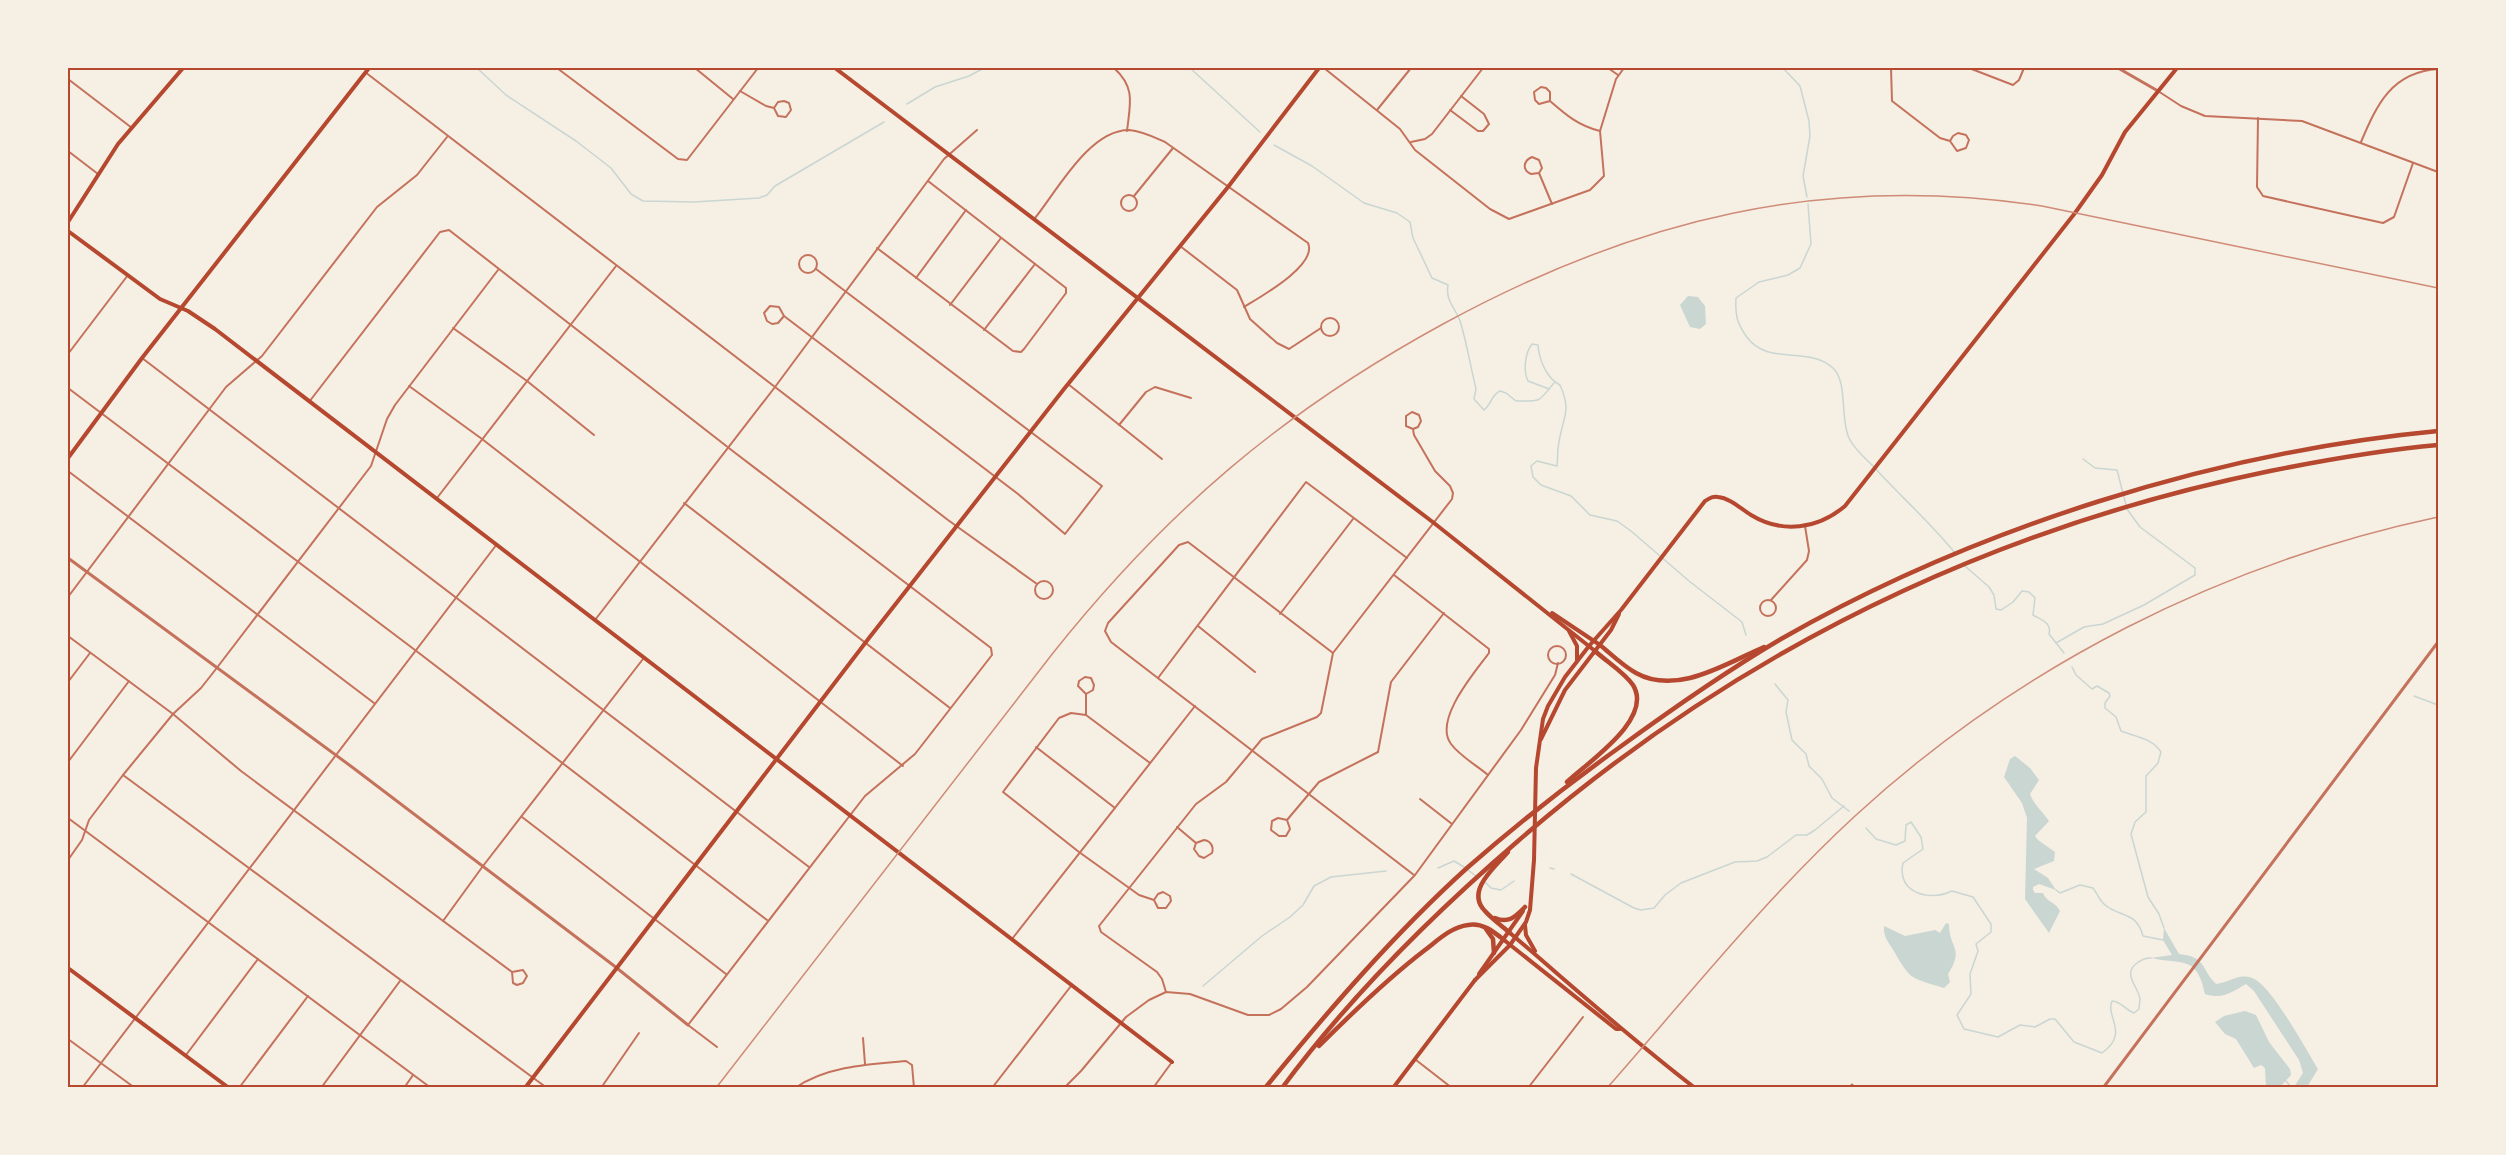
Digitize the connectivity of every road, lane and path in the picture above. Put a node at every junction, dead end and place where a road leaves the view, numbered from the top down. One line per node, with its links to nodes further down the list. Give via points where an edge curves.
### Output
1 (183, 68): 34 (main road)
2 (369, 68): 22 (main road)
3 (557, 68): 28 (street, via 678,159 687,160)
4 (694, 68): 28 (street)
5 (758, 68): 25 (street)
6 (835, 68): 44 (main road)
7 (1058, 68): 8 (street)
8 (1069, 68)
9 (1114, 68): 36 (street, via 1125,78 1131,96)
10 (1318, 68): 50 (main road)
11 (1324, 68): 31 (street)
12 (1411, 68): 31 (street)
13 (1483, 68): 27 (street)
14 (1608, 68): 23 (street)
15 (1624, 68): 23 (street)
16 (1891, 68): 39 (street, via 1892,101 1940,138)
17 (1969, 68): 18 (street, via 2013,85)
18 (2024, 68)
19 (2118, 68): 26 (street)
20 (2176, 68): 26 (main road)
21 (2439, 69): 41 (street, via 2422,70 2395,86 2374,110)
22 (365, 72): 38 (street); 70 (main road)
23 (1618, 75): 37 (street)
24 (68, 79): 34 (street)
25 (740, 91): 28 (street); 30 (street)
26 (2158, 91): 33 (street, via 2205,116); 110 (main road, via 2125,132 2102,176 2075,213 1869,477 1839,511)
27 (1461, 96): 32 (street); 32 (street, via 1484,114 1489,124 1478,131)
28 (733, 99)
29 (1550, 101): 29 (street, via 1546,88 1533,95 1536,102); 37 (street, via 1583,127)
30 (774, 108): 30 (street, via 781,117 791,111 784,100)
31 (1377, 110): 40 (street)
32 (1450, 110): 40 (street, via 1432,134)
33 (2259, 118): 41 (street, via 2302,121); 45 (street, via 2257,187 2263,196 2383,223 2394,217)
34 (132, 128): 48 (main road)
35 (977, 130): 44 (street)
36 (1126, 130): 42 (street, via 1147,134); 54 (street, via 1093,145)
37 (1600, 131): 52 (street, via 1604,176 1590,190)
38 (447, 136): 61 (street); 79 (street, via 417,175 377,207)
39 (1950, 141): 39 (street, via 1958,133 1969,140 1960,151)
40 (1411, 142): 52 (street, via 1415,150 1471,194 1509,219)
41 (2361, 142): 45 (street)
42 (1173, 148): 50 (street); 51 (street)
43 (68, 151): 48 (street)
44 (949, 153): 49 (street); 54 (main road)
45 (2413, 163): 46 (street)
46 (2439, 172)
47 (1539, 173): 47 (street, via 1526,171 1526,160 1539,160); 52 (street)
48 (98, 174): 55 (main road)
49 (928, 181): 53 (street); 59 (street)
50 (1228, 187): 58 (main road); 69 (street, via 1303,238 1311,249 1310,256 1290,276)
51 (1134, 196): 51 (street, via 1122,198 1124,210 1136,208)
52 (1552, 204)
53 (966, 210): 57 (street); 65 (street)
54 (1035, 218): 67 (main road)
55 (68, 222)
56 (68, 231): 64 (main road)
57 (1001, 237): 60 (street); 68 (street)
58 (1180, 246): 67 (main road); 69 (street, via 1237,290)
59 (877, 248): 65 (street); 66 (street)
60 (1035, 264): 75 (street); 75 (street, via 1066,288 1066,293 1024,349 1012,351)
61 (616, 266): 72 (street); 83 (street)
62 (816, 269): 62 (street, via 803,271 800,260 813,256 818,263); 66 (street)
63 (498, 270): 72 (street); 73 (street); 86 (street, via 449,230 440,232)
64 (128, 275): 70 (main road, via 160,299); 77 (street)
65 (916, 278): 68 (street)
66 (846, 292): 76 (street); 92 (street)
67 (1138, 298): 81 (main road); 108 (main road)
68 (950, 304): 75 (street)
69 (1244, 307): 74 (street, via 1250,319 1289,349)
70 (181, 308): 78 (main road); 79 (main road, via 210,324)
71 (784, 316): 71 (street, via 772,324 764,313 770,306 776,306); 76 (street)
72 (571, 325): 80 (street); 96 (street)
73 (453, 328): 80 (street); 82 (street)
74 (1322, 328): 74 (street, via 1330,336 1339,327 1331,318 1325,320)
75 (984, 330)
76 (813, 337): 83 (street); 102 (street)
77 (68, 354)
78 (142, 358): 87 (street); 88 (main road)
79 (257, 361): 86 (main road); 87 (street, via 226,387)
80 (527, 381): 93 (street); 94 (street)
81 (1068, 384): 89 (street); 92 (main road)
82 (409, 386): 94 (street); 97 (street, via 390,412)
83 (775, 387): 96 (street); 109 (street)
84 (68, 388): 88 (street)
85 (1191, 398): 89 (street, via 1155,387 1146,392)
86 (309, 402): 97 (main road)
87 (209, 409): 100 (street); 105 (street)
88 (101, 413): 98 (main road); 100 (street)
89 (1119, 425): 99 (street)
90 (1413, 429): 90 (street, via 1421,421 1414,412 1405,418 1406,426); 108 (street, via 1426,457 1453,493)
91 (2439, 430): 133 (highway, via 2296,451 2205,472 2064,514 1945,559)
92 (1030, 432): 102 (main road); 102 (street, via 1102,486 1065,534)
93 (594, 435)
94 (482, 439): 103 (street); 115 (street)
95 (2439, 445): 183 (highway, via 2310,463 2187,490 2076,522 1969,561 1807,638 1698,704 1612,764)
96 (729, 448): 104 (street); 120 (street)
97 (377, 454): 103 (main road); 105 (street)
98 (68, 458)
99 (1162, 459)
100 (168, 462): 106 (street); 114 (street)
101 (68, 471): 106 (street)
102 (995, 477): 109 (main road)
103 (437, 498): 111 (main road)
104 (684, 504): 115 (street); 136 (street)
105 (339, 508): 114 (street); 122 (street)
106 (129, 517): 116 (street); 128 (street)
107 (1353, 519): 113 (street); 118 (street, via 1306,482); 127 (street)
108 (1434, 523): 113 (street); 125 (main road)
109 (957, 526): 119 (street); 120 (main road)
110 (1805, 526): 123 (street, via 1807,560); 124 (main road, via 1771,524 1724,498 1712,497)
111 (496, 544): 122 (street); 129 (main road)
112 (68, 558): 116 (street)
113 (1407, 558): 117 (street)
114 (299, 562): 128 (street); 139 (street)
115 (640, 563): 129 (street); 152 (street)
116 (87, 572): 121 (street); 146 (street)
117 (1394, 575): 126 (street); 142 (street)
118 (1233, 577): 127 (street); 130 (street); 148 (street, via 1191,544 1179,544 1108,623 1106,635 1111,642)
119 (1037, 584): 119 (street, via 1038,597 1046,599 1051,595 1050,584)
120 (911, 585): 136 (main road); 155 (street, via 989,645 992,655)
121 (68, 597)
122 (456, 597): 139 (street); 156 (street)
123 (1771, 600): 123 (street, via 1776,612 1764,616 1760,606)
124 (1621, 610): 134 (main road); 137 (main road)
125 (1548, 612): 131 (main road); 134 (main road)
126 (1444, 613): 168 (street, via 1489,649 1456,697 1448,734 1451,743); 170 (street, via 1391,682 1378,752 1319,782)
127 (1280, 614): 142 (street)
128 (258, 616): 146 (street); 153 (street)
129 (595, 620): 143 (main road)
130 (1198, 626): 147 (street); 148 (street)
131 (1566, 628): 138 (main road); 144 (main road, via 1578,647)
132 (68, 636): 141 (street)
133 (1783, 638): 137 (highway, via 1701,674 1676,680 1637,674); 171 (highway, via 1696,691)
134 (1594, 639): 137 (main road); 138 (main road)
135 (2439, 642): 259 (street)
136 (866, 643): 152 (main road); 155 (street)
137 (1600, 645): 140 (main road)
138 (1589, 646): 140 (main road); 144 (main road)
139 (415, 650): 153 (street); 166 (street)
140 (1595, 651): 159 (main road, via 1565,690); 171 (highway, via 1633,686 1636,712 1628,727)
141 (90, 652): 149 (street); 150 (street)
142 (1333, 652): 161 (street, via 1321,713 1262,740)
143 (643, 659): 156 (street); 163 (main road)
144 (1577, 661): 159 (main road, via 1548,706)
145 (1558, 663): 145 (street, via 1565,658 1565,652 1556,646 1548,656); 168 (street, via 1555,675 1521,730)
146 (216, 669): 157 (street); 162 (street)
147 (1255, 672)
148 (1158, 678): 154 (street)
149 (129, 681): 157 (street); 164 (street)
150 (68, 682)
151 (1086, 694): 151 (street, via 1095,685 1083,677 1079,689); 158 (street)
152 (821, 701): 163 (main road); 167 (street)
153 (375, 704): 162 (street)
154 (1195, 706): 161 (street); 165 (street)
155 (950, 708): 167 (street)
156 (603, 710): 166 (street); 175 (street)
157 (173, 714): 169 (street); 174 (street)
158 (1086, 715): 160 (street, via 1071,713 1059,718); 165 (street)
159 (1540, 743): 193 (main road)
160 (1036, 747): 173 (street); 185 (street, via 1004,788 1005,796)
161 (1252, 750): 170 (street); 181 (street, via 1226,783 1196,804)
162 (334, 754): 174 (street); 188 (street)
163 (777, 760): 175 (main road); 176 (main road)
164 (68, 762)
165 (1150, 763): 173 (street)
166 (562, 764): 177 (street); 187 (street)
167 (903, 766): 176 (street, via 874,787)
168 (1488, 775): 180 (street)
169 (123, 776): 182 (street); 190 (street)
170 (1309, 793): 179 (street); 191 (street)
171 (1556, 794): 253 (highway, via 1467,868 1411,922)
172 (1420, 799): 180 (street)
173 (1115, 808): 185 (street)
174 (293, 810): 190 (street); 199 (street)
175 (737, 811): 187 (main road); 189 (street)
176 (850, 815): 189 (street); 205 (main road)
177 (522, 817): 188 (street); 197 (street)
178 (68, 818): 182 (street)
179 (1287, 820): 179 (street, via 1275,818 1271,830 1286,836 1290,829)
180 (1452, 824): 191 (street)
181 (1177, 827): 184 (street); 192 (street)
182 (85, 831): 186 (street); 198 (street)
183 (1517, 841): 196 (highway, via 1482,882 1479,904); 235 (highway, via 1466,885 1379,972)
184 (1196, 843): 184 (street, via 1194,849 1199,856 1204,858 1212,853 1210,842)
185 (1079, 852): 192 (street); 205 (street)
186 (68, 860)
187 (695, 865): 197 (main road); 200 (street)
188 (483, 866): 199 (street); 212 (street)
189 (809, 867): 200 (street)
190 (248, 868): 198 (street); 216 (street)
191 (1414, 875): 218 (street, via 1307,987 1269,1015 1248,1015 1190,994)
192 (1129, 888): 194 (street); 218 (street, via 1099,929 1156,972)
193 (1530, 898): 195 (main road); 201 (main road)
194 (1154, 900): 194 (street, via 1163,892 1171,901 1164,909 1158,908)
195 (1526, 907): 196 (highway, via 1509,920); 203 (main road)
196 (1490, 916): 203 (highway)
197 (655, 918): 212 (main road); 214 (street)
198 (208, 921): 210 (street); 220 (street)
199 (443, 921): 213 (street)
200 (767, 921): 214 (street)
201 (1526, 922): 204 (main road); 209 (main road, via 1528,940)
202 (1485, 927): 206 (highway); 208 (highway, via 1493,939); 235 (highway, via 1468,925 1451,931 1392,975)
203 (1510, 933): 204 (main road); 206 (main road)
204 (1516, 937): 207 (main road); 209 (main road)
205 (1011, 939): 217 (main road)
206 (1504, 940): 207 (main road); 208 (main road)
207 (1510, 945): 215 (main road); 224 (main road, via 1616,1029)
208 (1494, 953): 215 (main road)
209 (1539, 956): 224 (main road)
210 (258, 958): 219 (street); 230 (street)
211 (68, 968): 220 (main road)
212 (615, 969): 223 (street); 237 (main road)
213 (512, 972): 213 (street, via 523,970 527,976 524,983 513,983)
214 (726, 974): 223 (street)
215 (1475, 980): 231 (main road)
216 (400, 981): 226 (street); 237 (street)
217 (1071, 985): 222 (main road); 250 (street)
218 (1166, 992): 222 (street, via 1149,1000)
219 (308, 996): 226 (street); 241 (street)
220 (135, 1017): 230 (main road); 232 (street)
221 (1582, 1017): 257 (street)
222 (1121, 1023): 233 (main road); 251 (street)
223 (688, 1025): 229 (street)
224 (1621, 1029): 258 (main road)
225 (639, 1033): 247 (street)
226 (361, 1035): 236 (street); 242 (street)
227 (863, 1038): 234 (street)
228 (68, 1039): 232 (street)
229 (717, 1047)
230 (186, 1055): 240 (main road)
231 (1415, 1059): 255 (main road); 256 (street)
232 (101, 1062): 238 (street); 239 (street)
233 (1172, 1062): 252 (street)
234 (865, 1064): 248 (street, via 822,1075); 249 (street, via 906,1061 912,1065)
235 (1292, 1074): 254 (highway)
236 (414, 1075): 243 (street); 244 (street)
237 (533, 1077): 245 (main road); 246 (street)
238 (82, 1088)
239 (135, 1088)
240 (229, 1088)
241 (239, 1088)
242 (321, 1088)
243 (404, 1088)
244 (431, 1088)
245 (525, 1088)
246 (547, 1088)
247 (601, 1088)
248 (795, 1088)
249 (914, 1088)
250 (992, 1088)
251 (1064, 1088)
252 (1152, 1088)
253 (1266, 1088)
254 (1282, 1088)
255 (1393, 1088)
256 (1452, 1088)
257 (1528, 1088)
258 (1695, 1088)
259 (2103, 1088)

